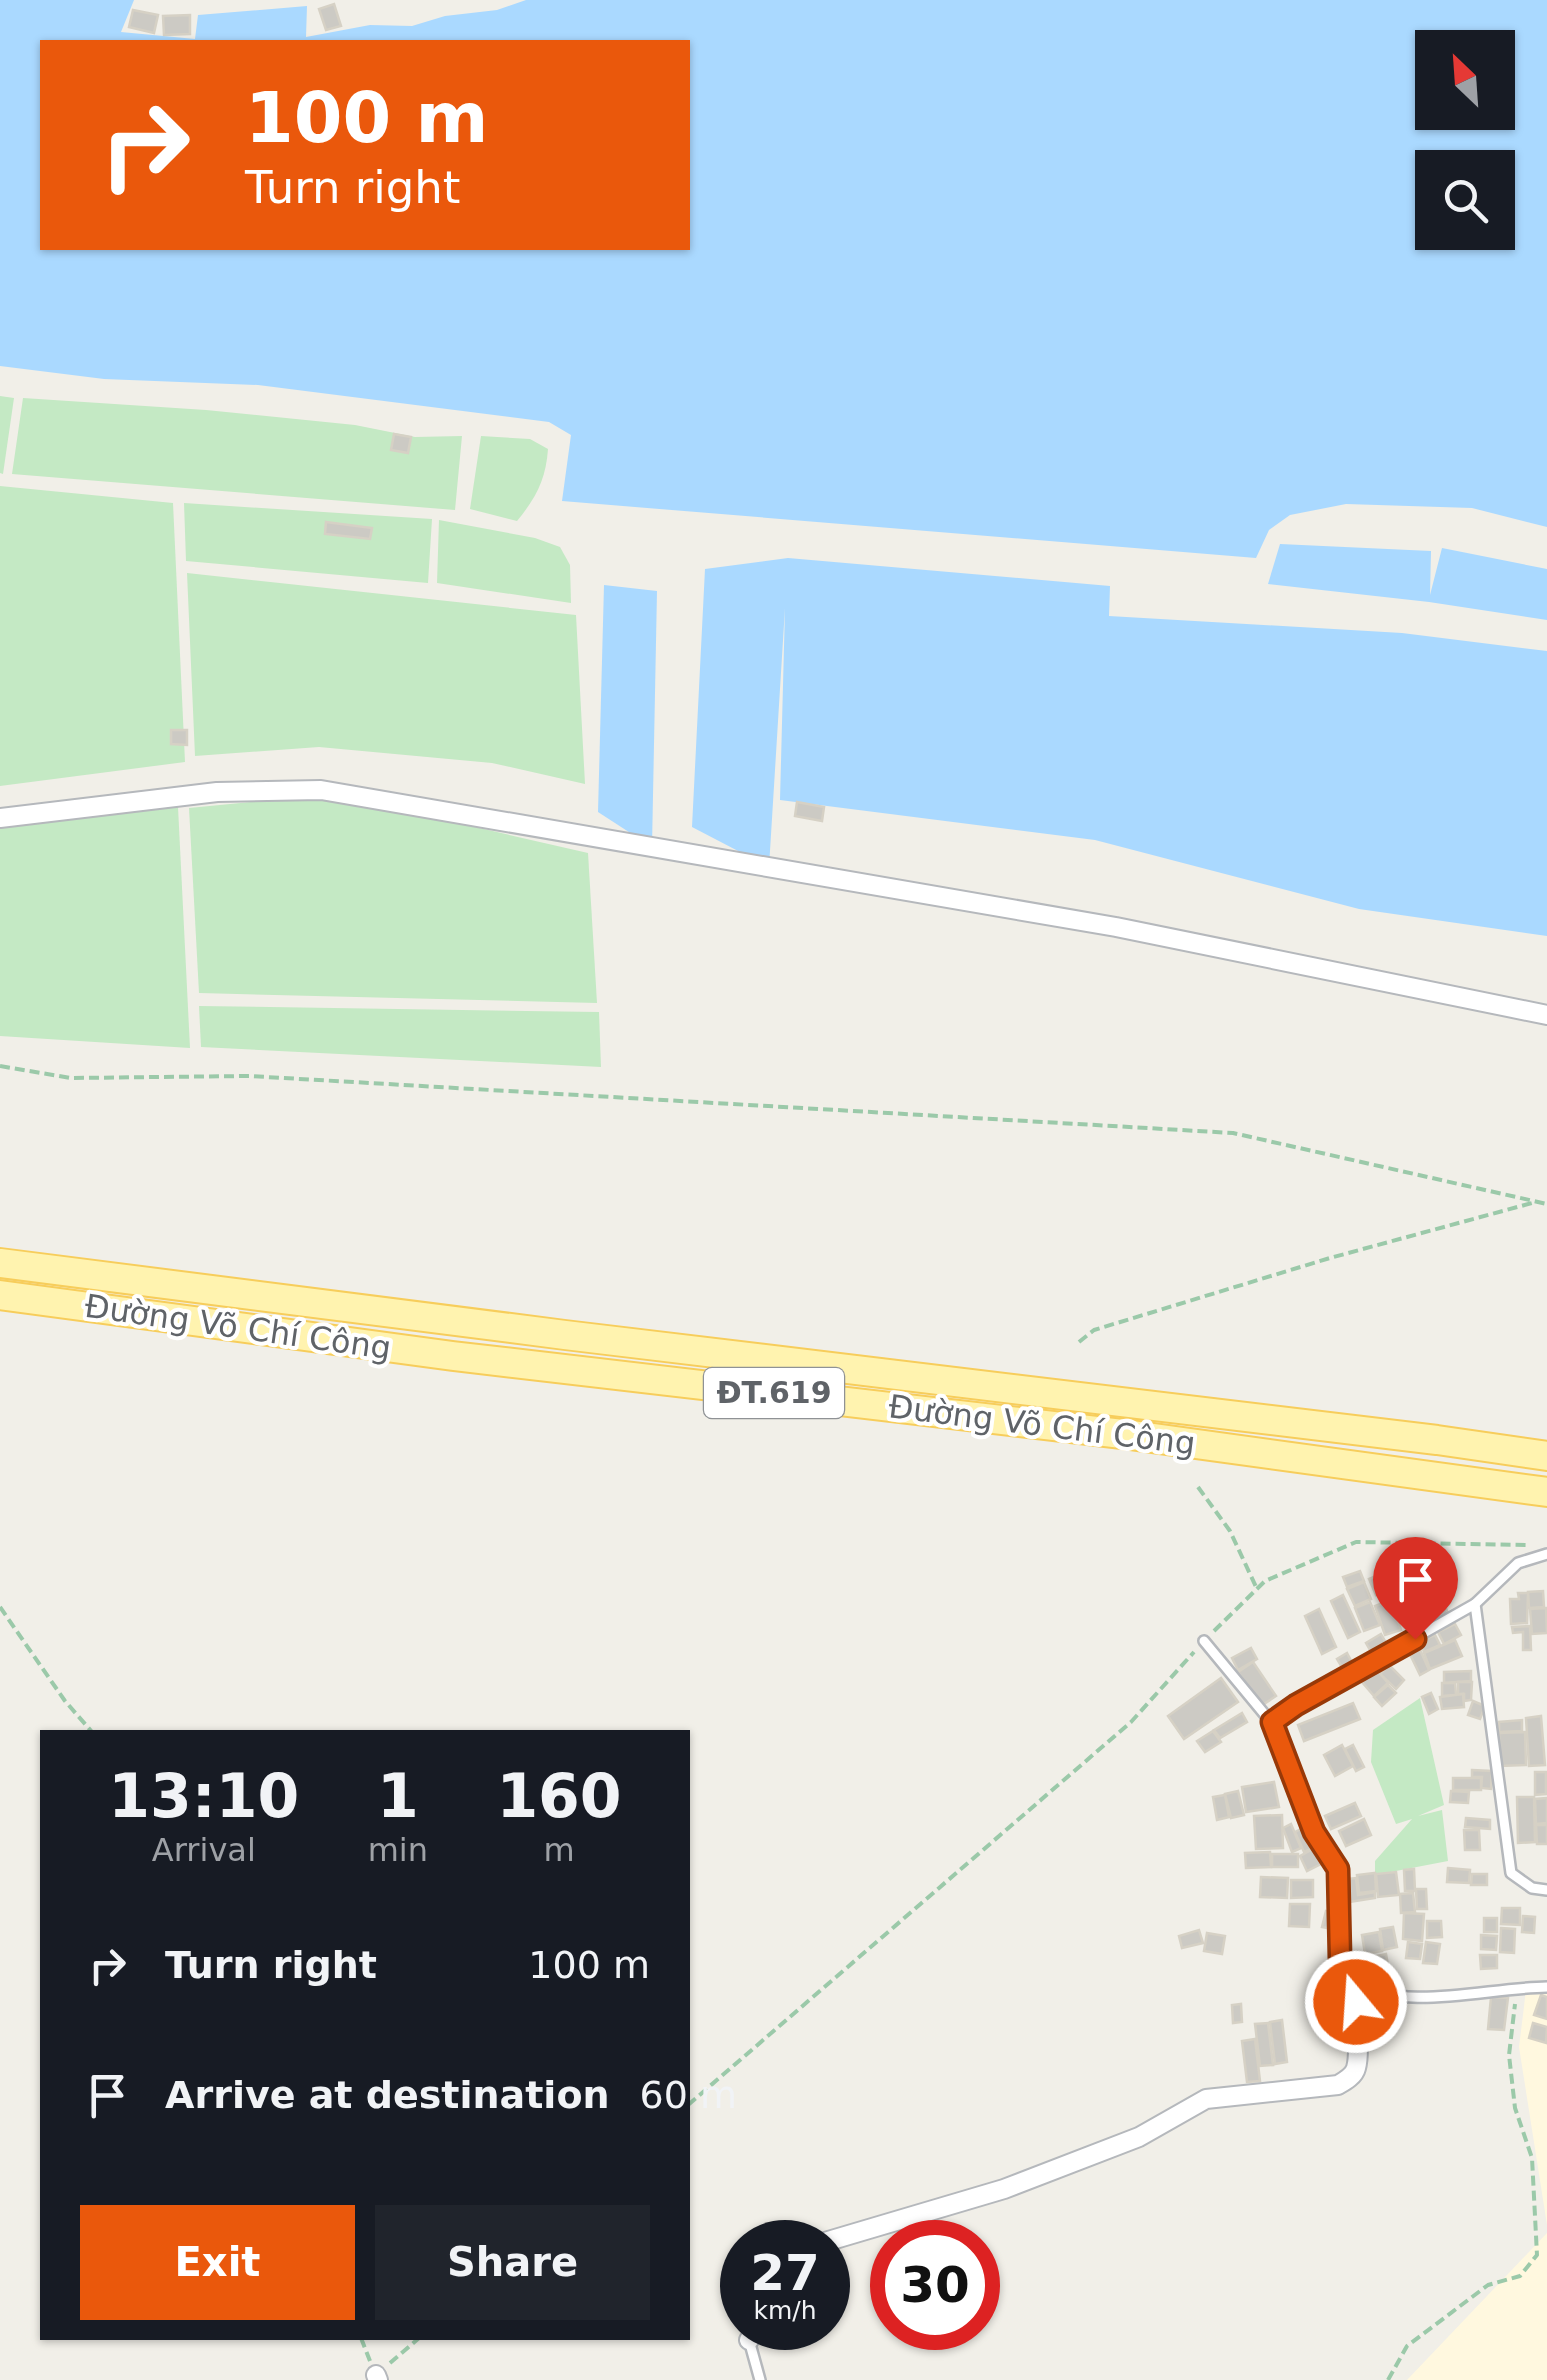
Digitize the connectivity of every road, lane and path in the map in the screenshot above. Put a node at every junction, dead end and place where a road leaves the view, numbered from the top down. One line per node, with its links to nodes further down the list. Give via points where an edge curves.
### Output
1 (0, 818): 2 (street, via 218,792 321,790 1116,927)
2 (1547, 1015)
3 (0, 1066): 4 (path, via 72,1078 249,1076 1233,1133)
4 (1537, 1202): 5 (path); 8 (path, via 1094,1330)
5 (1547, 1204)
6 (0, 1263): 9 (main road, Đường Võ Chí Công / ĐT.619)
7 (0, 1295): 11 (main road, Đường Võ Chí Công / ĐT.619)
8 (1079, 1342)
9 (1547, 1456)
10 (1198, 1487): 14 (path, via 1230,1531)
11 (1547, 1492)
12 (1537, 1545): 14 (path, via 1356,1542)
13 (1547, 1554): 15 (lane, via 1518,1563)
14 (1256, 1589): 17 (path)
15 (1475, 1604): 18 (lane); 20 (lane, via 1512,1873)
16 (0, 1607): 19 (path)
17 (1204, 1641): 18 (lane); 24 (path, via 1131,1722)
18 (1272, 1722): 21 (lane, via 1314,1832 1338,1869 1340,1958)
19 (90, 1730)
20 (1547, 1890)
21 (1351, 1983): 22 (lane, via 1410,1996); 25 (street, via 1356,2067 1338,2085 1206,2099 1138,2137 1004,2189)
22 (1516, 1987): 23 (lane); 31 (path, via 1508,2055 1532,2158 1537,2255 1520,2276 1488,2286 1407,2346)
23 (1547, 1987)
24 (690, 2103)
25 (850, 2235)
26 (362, 2340): 29 (path)
27 (417, 2340): 29 (path)
28 (756, 2350): 30 (lane)
29 (377, 2378)
30 (760, 2380)
31 (1388, 2380)

